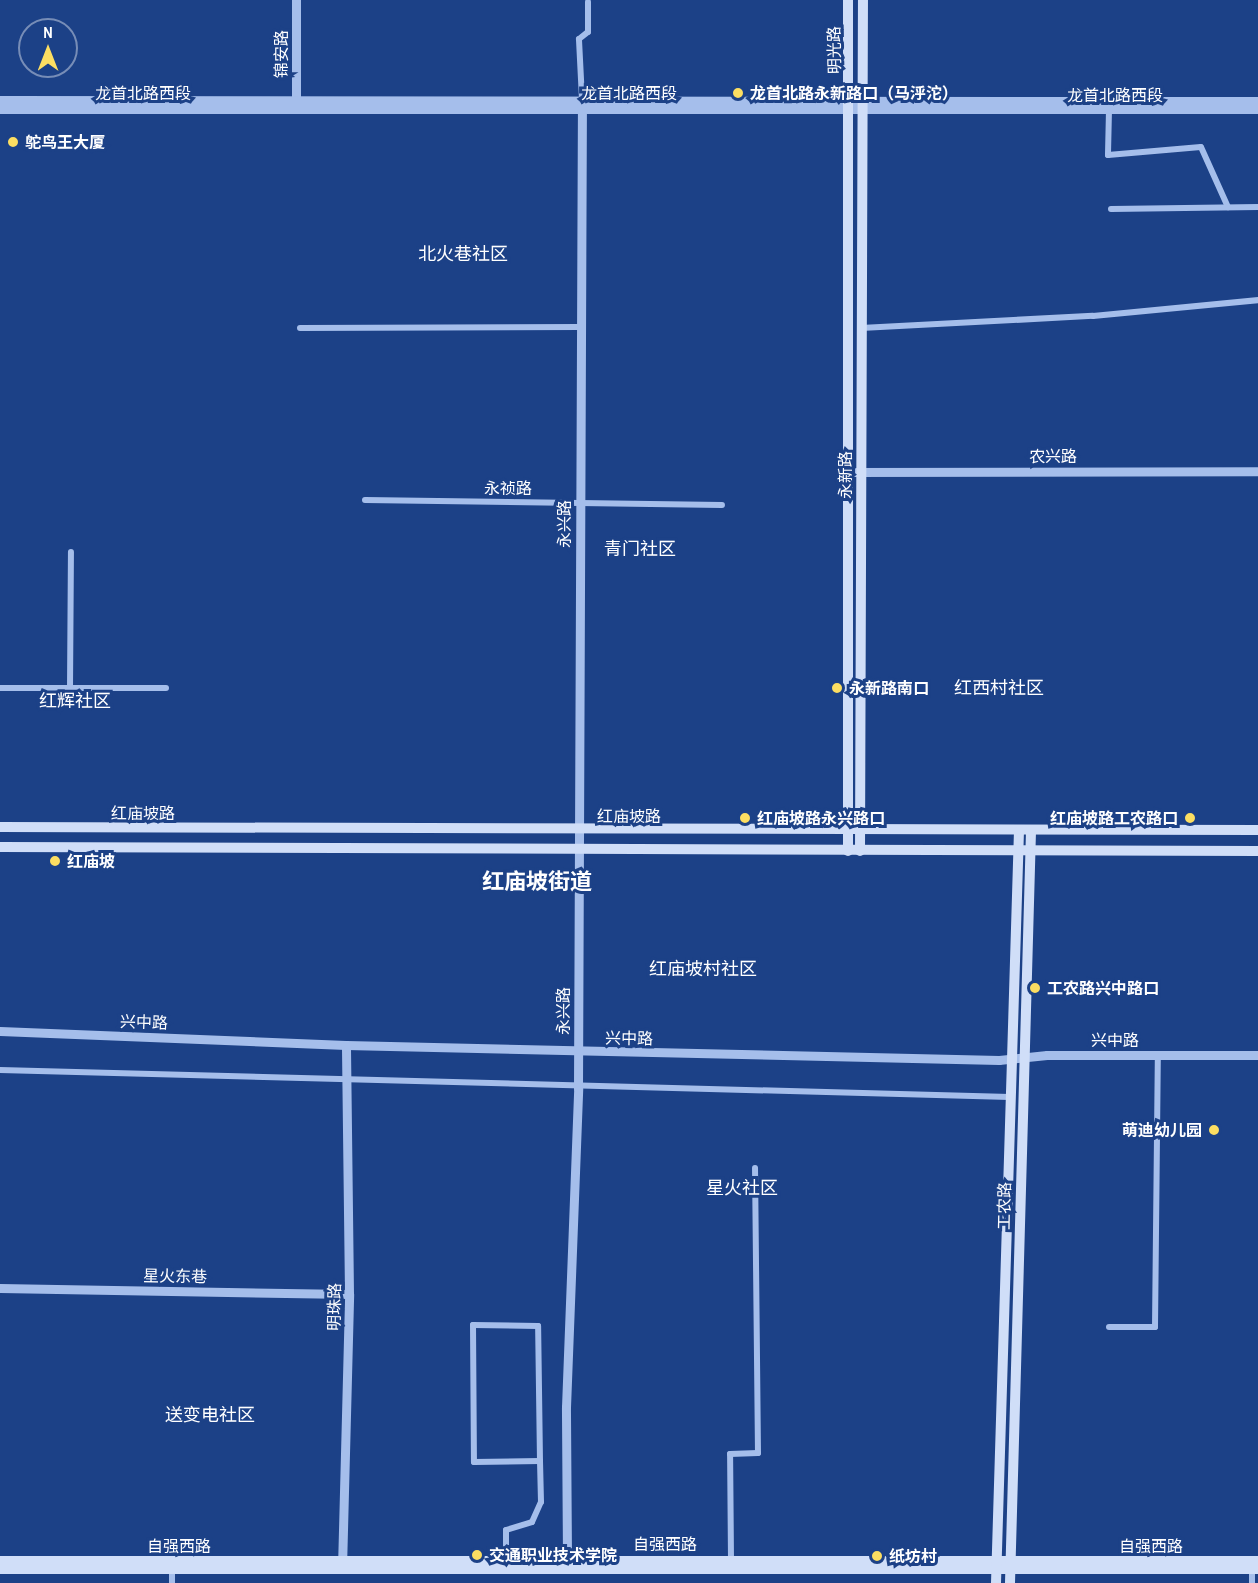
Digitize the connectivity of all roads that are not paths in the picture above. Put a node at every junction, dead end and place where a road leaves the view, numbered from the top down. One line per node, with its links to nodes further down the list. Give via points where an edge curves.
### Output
1 (296, 0): 8 (street, 锦安路)
2 (849, 0): 9 (main road, 明光路)
3 (864, 0): 10 (main road, 明光路)
4 (588, 2): 7 (street, 永兴路, via 588,32 579,39)
5 (0, 100): 8 (street, 龙首北路西段)
6 (1258, 101): 10 (street, 龙首北路西段)
7 (581, 103): 8 (street, 龙首北路西段); 9 (street, 龙首北路西段); 18 (street, 永兴路)
8 (296, 104): 11 (street, 龙首北路西段)
9 (849, 104): 10 (street, 龙首北路西段); 22 (main road, 永新路)
10 (865, 105): 13 (street, 龙首北路西段); 20 (main road, 永新路)
11 (0, 109)
12 (1258, 109): 13 (street, 龙首北路西段)
13 (1109, 110): 14 (street, via 1108,155 1201,147)
14 (1228, 207): 15 (street); 16 (street)
15 (1258, 207)
16 (1112, 209)
17 (1258, 300): 20 (street, via 1093,316)
18 (580, 327): 19 (street); 25 (street, 永兴路)
19 (300, 328)
20 (861, 328): 23 (main road, 永新路)
21 (1258, 471): 23 (street, 农兴路)
22 (847, 472): 23 (street, 农兴路); 34 (main road, 永新路)
23 (860, 472): 37 (main road, 永新路)
24 (365, 500): 25 (street, 永祯路)
25 (579, 502): 26 (street, 永祯路); 36 (street, 永兴路)
26 (722, 505)
27 (71, 552): 29 (street)
28 (0, 688): 29 (street)
29 (70, 688): 30 (street)
30 (166, 688)
31 (0, 827): 36 (main road, 红庙坡路)
32 (1031, 830): 33 (main road, 红庙坡路); 35 (main road, 红庙坡路); 43 (main road, 工农路)
33 (1258, 830)
34 (848, 831): 36 (main road, 红庙坡路); 37 (main road, 红庙坡路); 41 (main road, 永新路)
35 (1019, 831): 37 (main road, 红庙坡路); 40 (main road, 工农路)
36 (577, 832): 39 (street, 永兴路)
37 (861, 832): 42 (main road, 永新路)
38 (0, 848): 39 (main road, 红庙坡路)
39 (577, 849): 41 (main road, 红庙坡路); 47 (street, 永兴路)
40 (1017, 850): 42 (main road, 红庙坡路); 43 (main road, 红庙坡路); 50 (main road, 工农路)
41 (848, 851): 42 (main road, 红庙坡路)
42 (860, 851)
43 (1030, 851): 44 (main road, 红庙坡路); 50 (main road, 工农路)
44 (1258, 851)
45 (0, 1031): 46 (street, 兴中路)
46 (346, 1045): 47 (street, 兴中路); 52 (street, 明珠路)
47 (578, 1052): 50 (street, 兴中路); 53 (street, 永兴路)
48 (1158, 1055): 49 (street, 兴中路); 50 (street, 兴中路); 58 (street, via 1155,1327)
49 (1258, 1055)
50 (1016, 1058): 54 (main road, 工农路); 66 (main road, 工农路)
51 (0, 1070): 52 (street)
52 (345, 1080): 53 (street); 57 (street, 明珠路)
53 (578, 1088): 54 (street); 60 (street, 永兴路, via 566,1407)
54 (1010, 1097): 65 (main road, 工农路)
55 (754, 1168): 62 (street, via 758,1453 730,1454)
56 (0, 1288): 57 (street, 星火东巷)
57 (349, 1294): 64 (street, 明珠路)
58 (1109, 1327)
59 (540, 1461): 59 (street, via 538,1326 473,1325 474,1462); 61 (street, via 537,1515 525,1527 506,1530)
60 (567, 1558): 61 (main road, 自强西路); 62 (main road, 自强西路)
61 (506, 1559): 64 (main road, 自强西路)
62 (731, 1559): 65 (main road, 自强西路)
63 (0, 1561): 64 (main road, 自强西路)
64 (343, 1565): 65 (main road, 自强西路); 69 (main road, 自强西路)
65 (997, 1565): 66 (main road, 自强西路); 71 (main road, 工农路)
66 (1010, 1565): 67 (main road, 自强西路); 72 (main road, 工农路)
67 (1255, 1565): 73 (street)
68 (0, 1569): 69 (main road, 自强西路)
69 (172, 1569): 70 (street)
70 (172, 1583)
71 (996, 1583)
72 (1010, 1583)
73 (1252, 1583)

